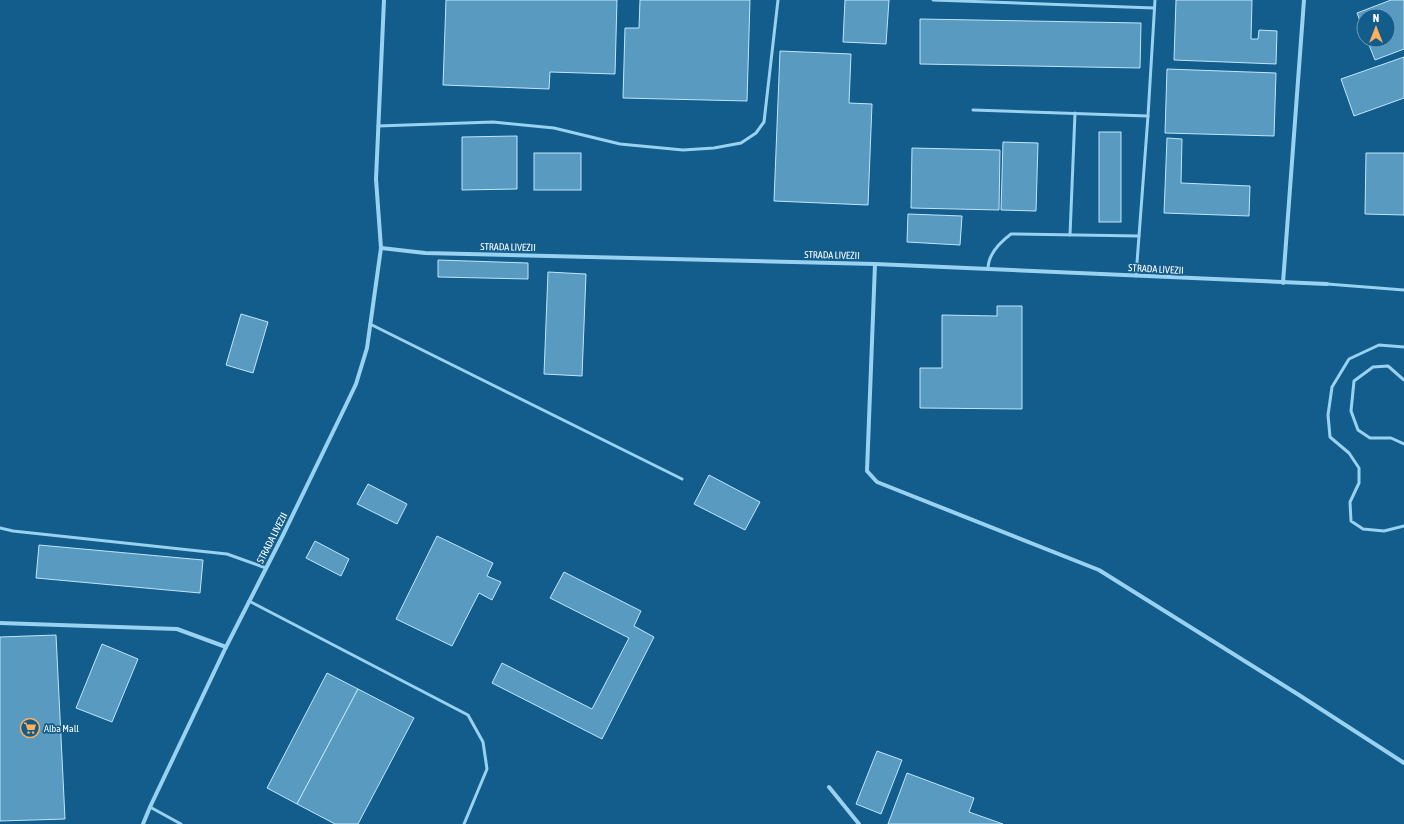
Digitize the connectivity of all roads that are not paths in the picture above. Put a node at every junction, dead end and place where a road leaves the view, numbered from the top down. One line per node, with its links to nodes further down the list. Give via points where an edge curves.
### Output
1 (384, 0): 10 (street, STRADA LIVEZII)
2 (778, 0): 10 (lane, via 764,122 756,133 741,143 683,150 620,144 554,128 493,122)
3 (933, 0): 6 (lane)
4 (1154, 0): 6 (lane)
5 (1304, 0): 17 (street)
6 (1154, 8): 9 (lane)
7 (973, 110): 8 (lane)
8 (1075, 113): 9 (lane); 11 (lane)
9 (1148, 116): 12 (lane)
10 (378, 126): 13 (street, STRADA LIVEZII, via 376,179)
11 (1070, 235): 12 (lane); 15 (lane, via 1011,234 1002,241 990,258)
12 (1139, 236): 16 (lane)
13 (381, 248): 14 (street, STRADA LIVEZII, via 425,253); 20 (street, STRADA LIVEZII)
14 (875, 264): 15 (street, STRADA LIVEZII); 31 (street, via 867,471 876,482 1099,570)
15 (988, 269): 16 (street, STRADA LIVEZII)
16 (1136, 276): 17 (street, STRADA LIVEZII)
17 (1283, 283): 18 (street, STRADA LIVEZII)
18 (1327, 284): 19 (lane)
19 (1404, 290)
20 (370, 324): 24 (lane); 27 (street, STRADA LIVEZII, via 367,348 356,384)
21 (1404, 348): 25 (lane, via 1379,345 1349,359 1332,386 1328,415 1330,437 1349,453 1359,468 1359,483 1350,502 1351,521 1363,529 1384,531)
22 (1404, 380): 23 (lane, via 1388,366 1373,367 1354,381 1351,411 1358,430 1370,438 1391,438)
23 (1404, 444)
24 (682, 479)
25 (1404, 526)
26 (0, 528): 27 (lane, via 227,554)
27 (266, 568): 28 (street, STRADA LIVEZII)
28 (249, 601): 30 (street, STRADA LIVEZII); 36 (lane, via 468,715 483,742 487,769)
29 (0, 623): 30 (street, via 177,629)
30 (226, 647): 33 (street, STRADA LIVEZII)
31 (1404, 763)
32 (829, 787): 37 (street)
33 (150, 807): 34 (street, STRADA LIVEZII); 35 (lane)
34 (143, 824)
35 (181, 824)
36 (464, 824)
37 (859, 824)

